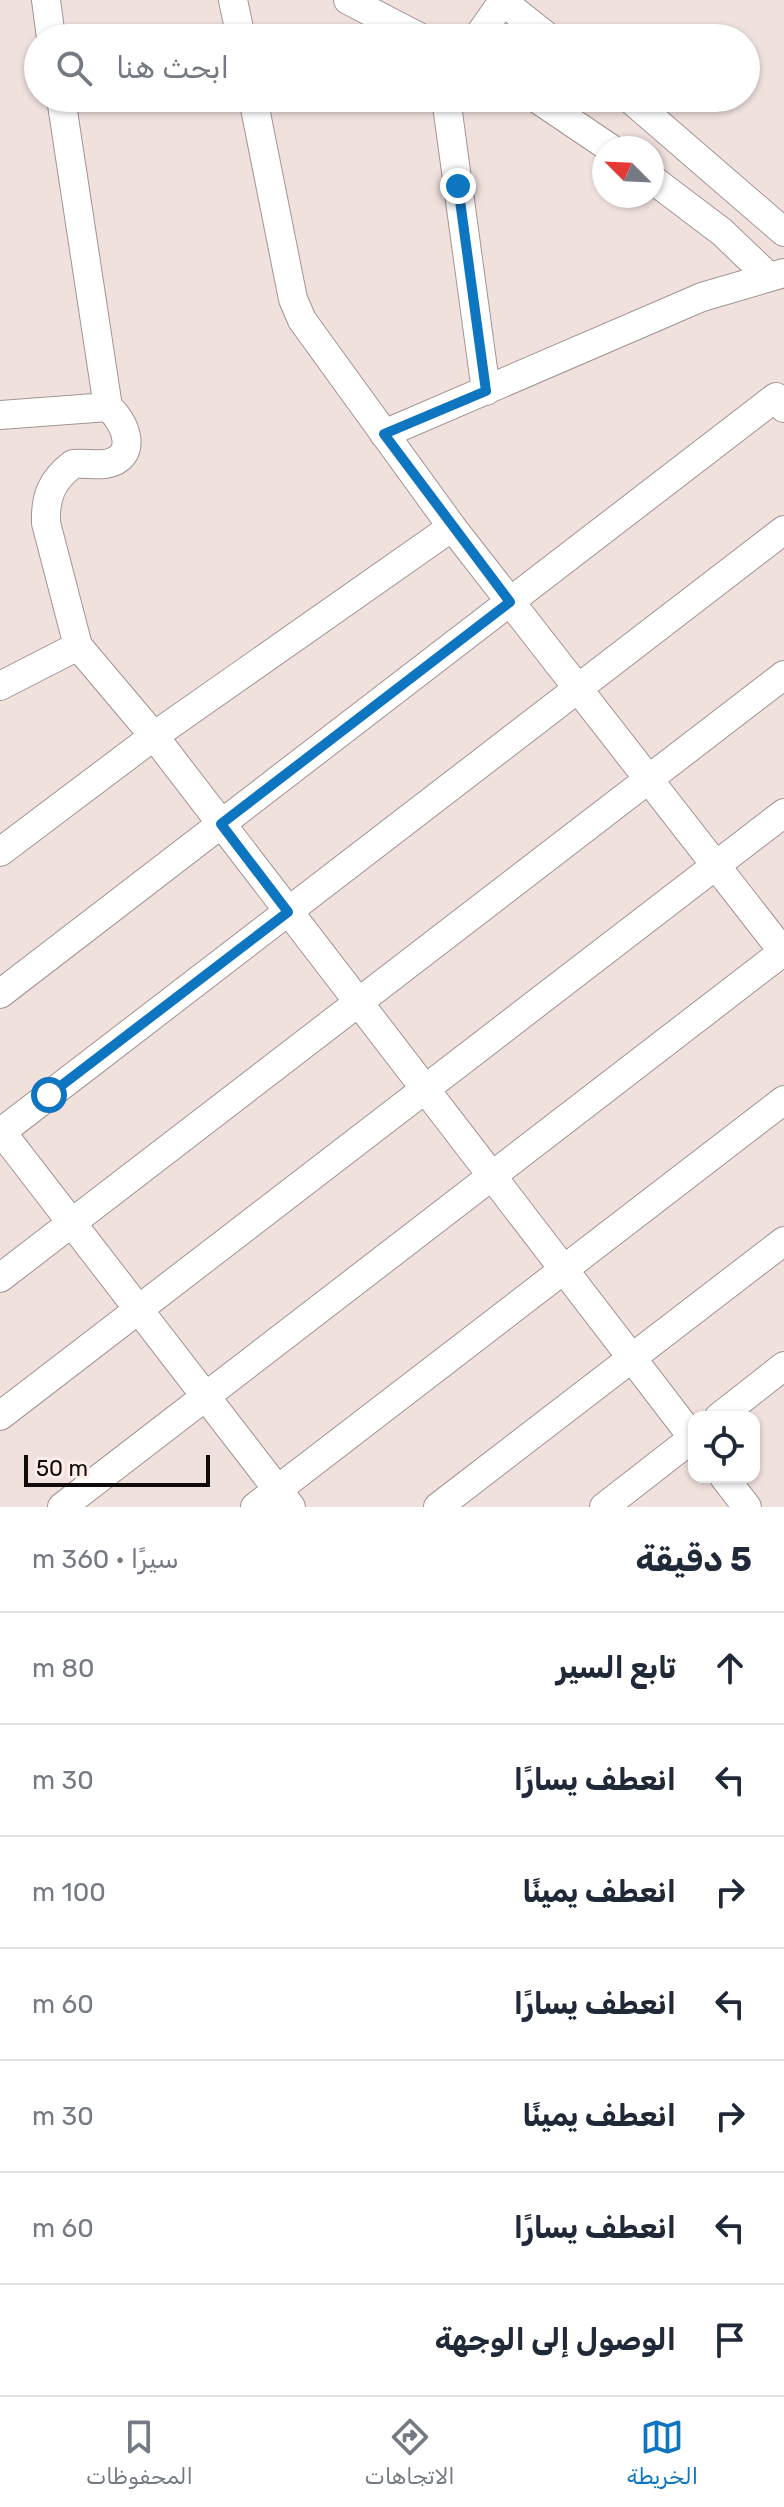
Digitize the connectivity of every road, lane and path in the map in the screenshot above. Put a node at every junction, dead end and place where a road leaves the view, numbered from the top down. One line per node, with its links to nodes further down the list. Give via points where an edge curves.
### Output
1 (46, 0): 5 (street)
2 (233, 0): 6 (street)
3 (348, 0): 7 (street)
4 (502, 1): 8 (street); 9 (street)
5 (49, 24)
6 (238, 24)
7 (394, 24)
8 (486, 24)
9 (531, 24)
10 (63, 112): 20 (street)
11 (256, 112): 23 (street, via 293,299 302,320)
12 (448, 112): 19 (street)
13 (557, 112): 15 (street)
14 (645, 112): 17 (street)
15 (592, 136)
16 (664, 188): 18 (street)
17 (784, 232)
18 (776, 274): 19 (street, via 702,297)
19 (486, 391): 23 (street)
20 (108, 407): 22 (street); 27 (street, via 121,418 127,434 121,457 105,464 73,464 51,487 45,505)
21 (784, 408): 26 (street, via 776,397)
22 (0, 415)
23 (384, 434): 24 (street)
24 (452, 527): 26 (street); 31 (street)
25 (784, 530): 30 (street)
26 (510, 602): 30 (street); 34 (street)
27 (78, 646): 29 (street); 31 (street)
28 (784, 675): 32 (street)
29 (0, 686)
30 (577, 688): 32 (street); 37 (street)
31 (154, 736): 34 (street); 35 (street)
32 (648, 779): 36 (street); 40 (street)
33 (784, 813): 36 (street)
34 (221, 824): 37 (street); 39 (street)
35 (0, 852)
36 (716, 865): 38 (street); 41 (street)
37 (288, 912): 40 (street); 43 (street)
38 (784, 952): 44 (street)
39 (0, 994)
40 (359, 1002): 41 (street); 45 (street)
41 (424, 1090): 44 (street); 49 (street)
42 (784, 1100): 47 (street)
43 (0, 1132): 45 (street)
44 (492, 1176): 47 (street); 52 (street)
45 (72, 1223): 48 (street); 49 (street)
46 (784, 1241): 50 (street)
47 (564, 1269): 50 (street); 58 (street)
48 (0, 1278)
49 (137, 1310): 52 (street); 54 (street)
50 (633, 1357): 55 (street); 61 (street)
51 (784, 1366): 53 (street)
52 (206, 1396): 58 (street); 59 (street)
53 (727, 1411)
54 (0, 1416)
55 (688, 1430)
56 (688, 1443): 62 (street)
57 (729, 1483): 63 (street)
58 (284, 1498): 60 (street)
59 (62, 1507)
60 (255, 1507)
61 (438, 1507)
62 (604, 1507)
63 (747, 1507)

